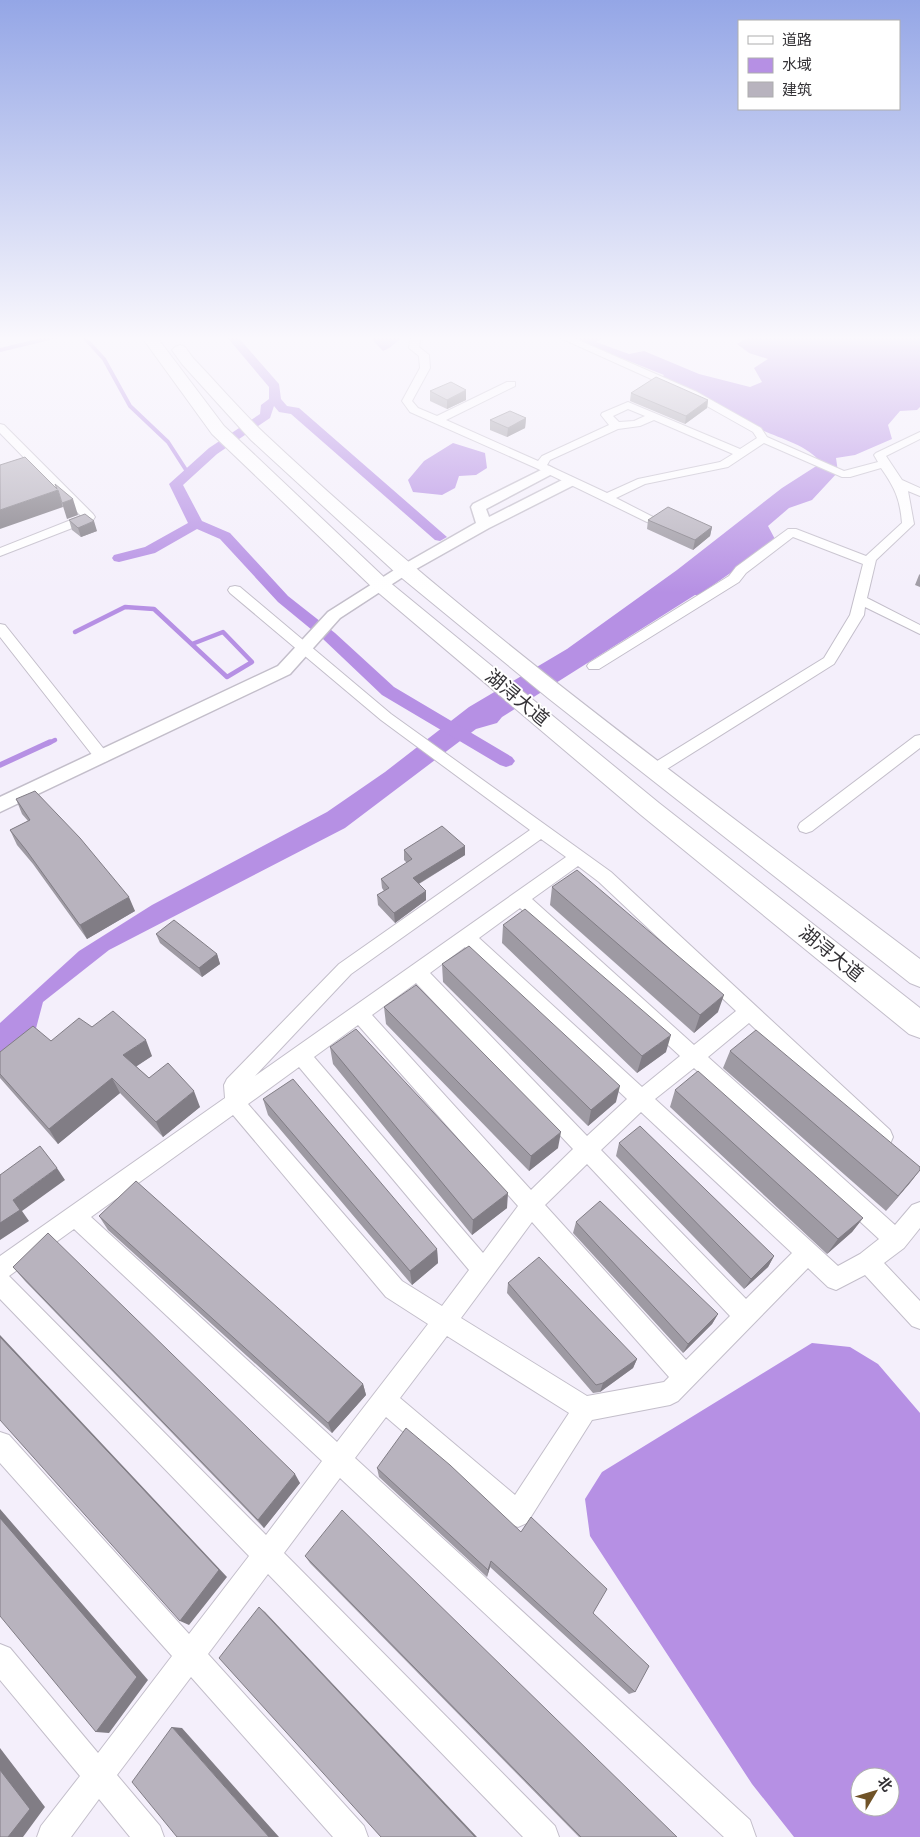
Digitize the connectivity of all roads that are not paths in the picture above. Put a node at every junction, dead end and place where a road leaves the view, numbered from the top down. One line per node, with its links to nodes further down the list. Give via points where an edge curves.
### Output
1 (212, 422): 24 (main road, 湖浔大道)
2 (243, 422): 23 (main road, 湖浔大道)
3 (442, 422): 14 (street)
4 (612, 422): 8 (street)
5 (641, 422): 8 (street)
6 (667, 422): 12 (street)
7 (742, 422): 11 (street, via 757,430)
8 (616, 426): 14 (street, via 546,458)
9 (0, 427): 21 (street, via 33,467 89,517)
10 (920, 435): 13 (street, via 880,455)
11 (763, 439): 12 (street); 13 (street, via 842,474)
12 (741, 453): 18 (street, via 724,466 642,481)
13 (884, 464): 16 (street)
14 (544, 468): 15 (street); 20 (street, via 478,506)
15 (571, 481): 18 (street); 20 (street)
16 (898, 483): 17 (street); 22 (street, via 907,509 908,524)
17 (920, 492)
18 (606, 498): 19 (street)
19 (651, 520)
20 (484, 525): 23 (street)
21 (0, 552)
22 (870, 562): 26 (street); 30 (street, via 792,532 741,570 734,579)
23 (404, 570): 24 (street); 33 (main road, 湖浔大道)
24 (380, 585): 29 (street, via 334,615); 44 (main road, 湖浔大道, via 650,809)
25 (235, 590): 29 (street)
26 (861, 600): 28 (street); 33 (street, via 857,615 829,661)
27 (0, 628): 32 (street)
28 (920, 630)
29 (305, 647): 32 (street, via 284,670); 36 (street, via 386,717)
30 (594, 666)
31 (920, 740): 35 (street)
32 (102, 757): 34 (street)
33 (654, 770): 41 (main road, 湖浔大道)
34 (0, 806)
35 (806, 827)
36 (542, 830): 37 (street); 48 (street, via 346,969 234,1085)
37 (579, 857): 38 (street); 42 (street, via 605,877)
38 (521, 899): 39 (street); 46 (street)
39 (467, 938): 40 (street); 47 (street)
40 (418, 973): 43 (street); 50 (street)
41 (920, 975)
42 (749, 1012): 46 (street); 49 (street)
43 (360, 1014): 45 (street); 51 (street)
44 (920, 1025)
45 (301, 1056): 48 (street); 58 (street)
46 (694, 1057): 47 (street); 54 (street)
47 (641, 1099): 50 (street); 55 (street)
48 (235, 1103): 53 (street); 62 (street, via 394,1289)
49 (894, 1148)
50 (588, 1150): 51 (street, via 542,1192); 60 (street)
51 (532, 1206): 58 (street); 63 (street)
52 (920, 1212): 54 (street)
53 (75, 1216): 57 (street); 67 (street)
54 (896, 1240): 56 (street)
55 (808, 1253): 56 (street, via 836,1279); 60 (street)
56 (868, 1262): 61 (street)
57 (0, 1269)
58 (483, 1270): 62 (street)
59 (0, 1283): 68 (street)
60 (746, 1316): 63 (street)
61 (920, 1318)
62 (445, 1320): 64 (street); 65 (street)
63 (685, 1377): 65 (street, via 670,1393)
64 (384, 1400): 65 (street, via 518,1514); 67 (street)
65 (585, 1409)
66 (0, 1444): 69 (street)
67 (339, 1460): 68 (street); 75 (street, via 739,1831)
68 (267, 1554): 69 (street); 74 (street)
69 (190, 1655): 71 (street); 73 (street)
70 (0, 1658): 72 (street)
71 (52, 1837)
72 (150, 1837)
73 (353, 1837)
74 (544, 1837)
75 (741, 1837)

